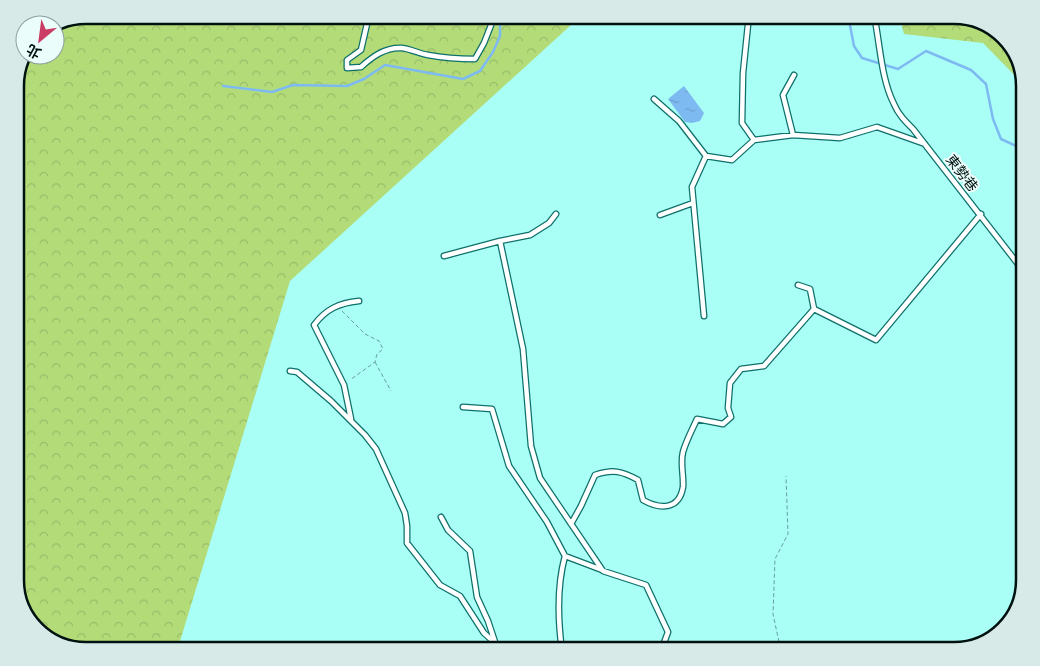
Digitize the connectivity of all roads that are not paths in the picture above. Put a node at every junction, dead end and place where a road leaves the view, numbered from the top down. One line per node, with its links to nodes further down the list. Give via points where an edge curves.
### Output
1 (367, 24): 2 (lane, via 361,50 347,60 347,68 361,67 373,56 401,48 453,59 475,59)
2 (491, 24)
3 (748, 24): 8 (lane, via 742,123)
4 (876, 24): 9 (lane, 東勢巷, via 893,102 900,116)
5 (794, 75): 7 (lane, via 783,95)
6 (654, 99): 10 (lane, via 679,121)
7 (794, 135): 8 (lane); 9 (lane, via 840,138 877,127)
8 (754, 140): 10 (lane, via 732,160)
9 (925, 144): 13 (lane, 東勢巷)
10 (706, 156): 11 (lane, via 692,187)
11 (693, 203): 14 (lane); 21 (lane)
12 (556, 214): 15 (lane, via 549,223 530,235)
13 (980, 214): 17 (lane, 東勢巷); 20 (lane, via 876,340)
14 (660, 215)
15 (500, 241): 16 (lane); 26 (lane, via 523,349 531,446 540,478)
16 (444, 256)
17 (1016, 261)
18 (798, 285): 20 (lane, via 810,289)
19 (359, 302): 24 (lane, via 347,302 323,313 314,325 344,385)
20 (814, 309): 26 (lane, via 764,366 741,369 730,383 728,408 731,417 723,424 697,419 682,453 683,488 676,501 667,507 654,506 643,500 638,480 626,473 607,471 595,475)
21 (704, 316)
22 (290, 371): 24 (lane, via 297,372)
23 (463, 407): 27 (lane, via 492,409 509,466 547,522)
24 (351, 421): 29 (lane, via 376,448 388,472 405,513 407,543 440,585 460,596 484,633)
25 (441, 517): 30 (lane, via 448,530 470,551 477,597)
26 (570, 524): 28 (lane)
27 (565, 556): 28 (lane); 31 (lane, via 561,570 558,623)
28 (603, 571): 32 (lane, via 646,585 668,632)
29 (494, 642)
30 (495, 642)
31 (561, 642)
32 (664, 642)

